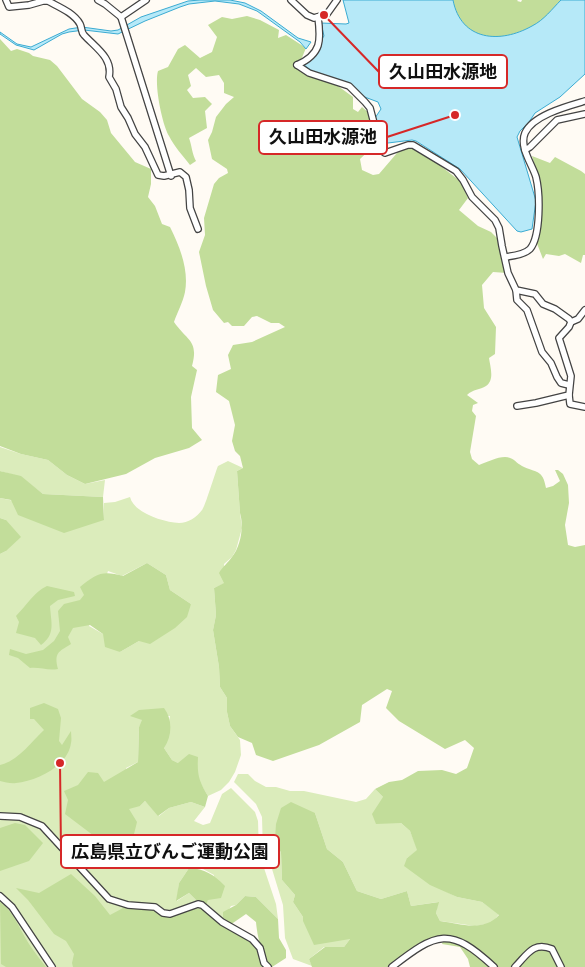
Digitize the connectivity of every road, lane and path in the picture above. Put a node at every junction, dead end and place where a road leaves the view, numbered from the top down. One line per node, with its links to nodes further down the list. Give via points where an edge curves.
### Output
1 (6, 0): 11 (street, via 9,6 19,7 48,1 73,16 82,33 104,55 121,107 158,175)
2 (98, 0): 6 (street)
3 (146, 0): 6 (street)
4 (291, 0): 7 (street)
5 (337, 0): 7 (street)
6 (121, 17): 11 (street)
7 (318, 20): 13 (street, via 321,36 318,47 312,56 298,65 309,73 349,86 365,102 385,153 413,146 456,171 472,197 495,220)
8 (585, 101): 10 (street, via 555,110 538,120 524,135)
9 (585, 114): 10 (street, via 557,120)
10 (525, 150): 13 (street, via 536,179 538,225 534,242 525,253)
11 (171, 176): 12 (street, via 180,172 186,177 188,202)
12 (198, 229)
13 (504, 257): 14 (street)
14 (516, 290): 16 (street, via 535,294); 17 (street, via 517,300 527,310 542,352 561,383)
15 (585, 310): 16 (street)
16 (571, 322): 17 (street, via 559,338 571,376)
17 (569, 385): 18 (street)
18 (569, 395): 19 (street); 20 (street, via 570,404)
19 (518, 406)
20 (585, 407)
21 (0, 816): 24 (street, via 20,817 42,826 109,899 128,905 155,907 170,914 202,905 222,922 252,939)
22 (0, 896): 23 (street, via 12,907)
23 (52, 967)
24 (268, 967)
25 (392, 967): 26 (street, via 418,947 444,938 470,947)
26 (494, 967)
27 (515, 967): 28 (street, via 539,946 552,949)
28 (560, 967)

